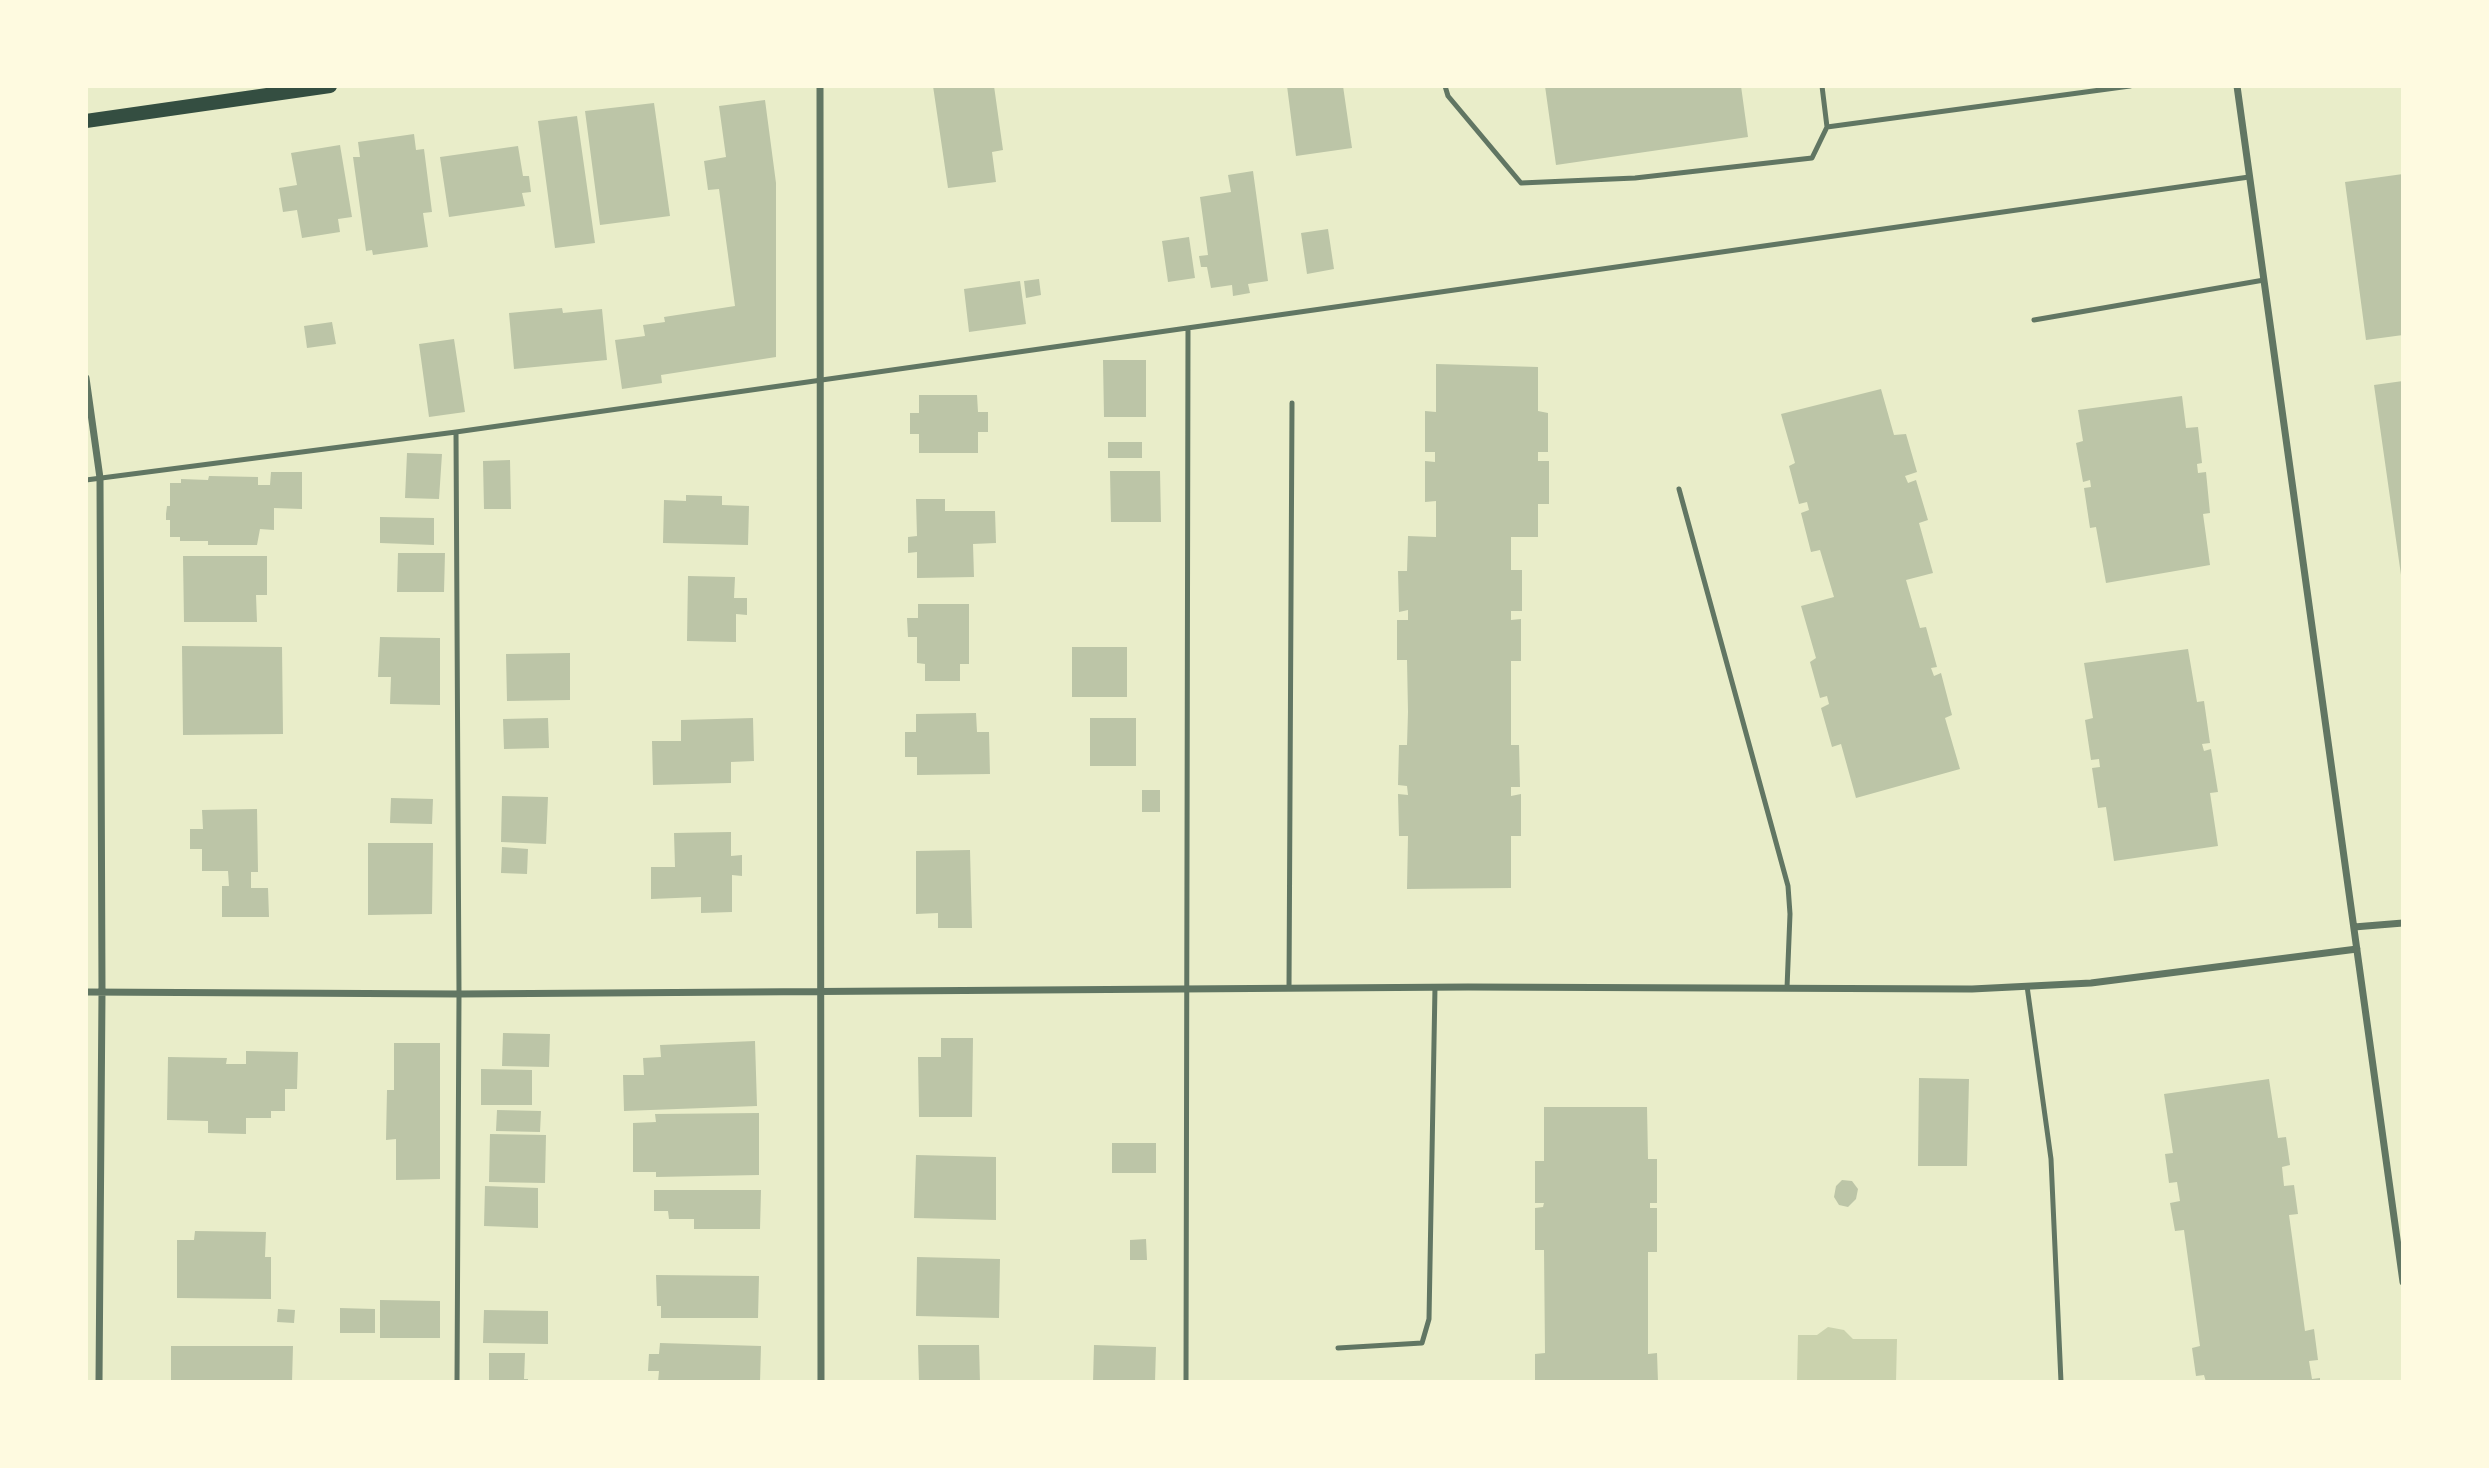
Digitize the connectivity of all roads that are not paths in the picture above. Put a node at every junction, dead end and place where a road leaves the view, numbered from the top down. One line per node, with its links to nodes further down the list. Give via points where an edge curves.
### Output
1 (330, 86): 7 (main road)
2 (820, 86): 14 (street)
3 (1445, 86): 8 (lane, via 1448,96 1521,183 1634,178 1812,158)
4 (1822, 86): 8 (lane)
5 (2130, 86): 8 (lane)
6 (2237, 86): 9 (street)
7 (86, 121)
8 (1827, 127)
9 (2249, 177): 10 (street); 12 (lane)
10 (2264, 280): 11 (lane); 21 (street)
11 (2034, 320)
12 (1188, 328): 14 (lane); 26 (lane)
13 (86, 378): 17 (street)
14 (820, 379): 16 (lane); 28 (street)
15 (1292, 403): 24 (lane)
16 (456, 432): 17 (lane); 31 (lane)
17 (100, 478): 18 (lane); 30 (street)
18 (86, 480)
19 (1679, 489): 27 (lane, via 1788,886)
20 (2403, 923): 21 (street)
21 (2354, 927): 22 (street)
22 (2357, 949): 23 (street, via 2091,983); 32 (street)
23 (2027, 986): 27 (street); 38 (lane, via 2051,1159)
24 (1289, 987): 25 (street); 26 (street)
25 (1435, 987): 27 (street); 33 (lane, via 1429,1319 1422,1343)
26 (1185, 988): 28 (street); 37 (lane)
27 (1787, 988)
28 (821, 990): 31 (street); 36 (street)
29 (86, 992): 30 (street)
30 (102, 992): 31 (street); 34 (street)
31 (459, 994): 35 (lane)
32 (2403, 1282)
33 (1338, 1348)
34 (99, 1382)
35 (457, 1382)
36 (821, 1382)
37 (1186, 1382)
38 (2061, 1382)

